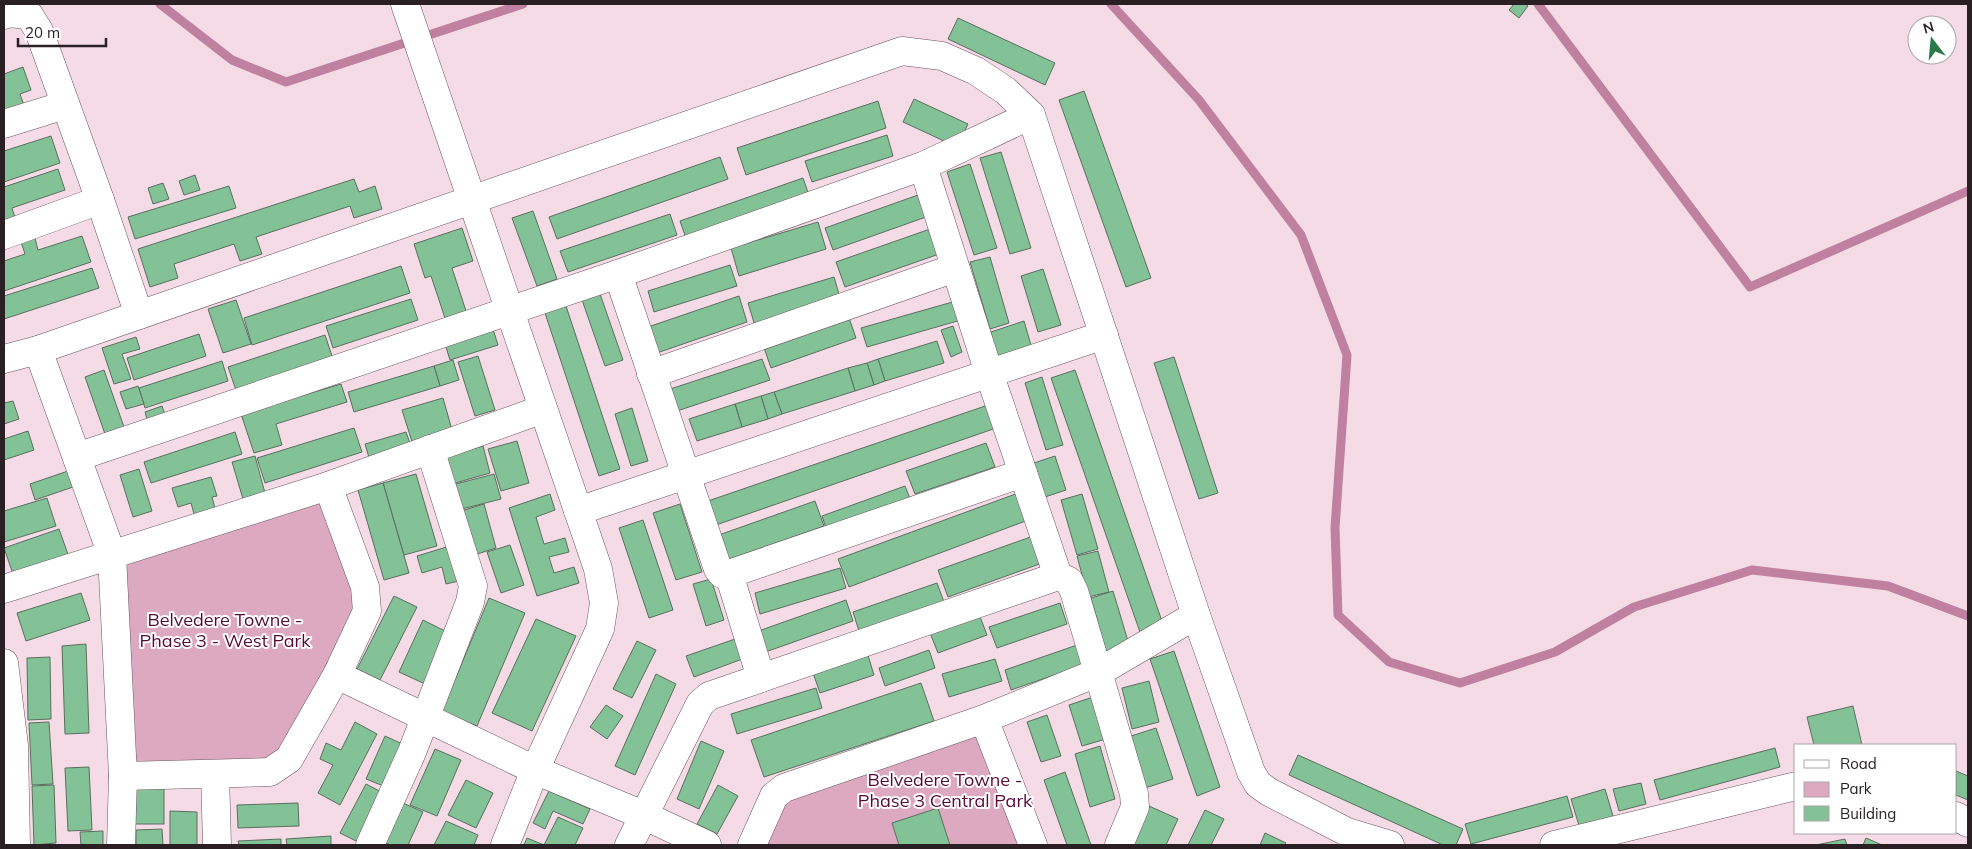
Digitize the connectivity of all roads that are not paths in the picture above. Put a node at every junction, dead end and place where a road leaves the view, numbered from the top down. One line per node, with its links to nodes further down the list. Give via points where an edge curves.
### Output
1 (407, 12): 8 (street)
2 (4, 15): 3 (street, via 29,15 39,31)
3 (65, 105): 5 (street); 7 (street)
4 (1031, 115): 6 (street); 8 (street, via 1006,91 976,71 942,56 902,51); 14 (street)
5 (4, 124)
6 (923, 166): 10 (street); 11 (street)
7 (100, 200): 9 (street); 13 (street)
8 (471, 200): 12 (street); 13 (street)
9 (4, 235)
10 (955, 268): 17 (street); 18 (street)
11 (618, 274): 12 (street); 18 (street)
12 (510, 311): 19 (street); 21 (street)
13 (139, 315): 15 (street)
14 (1104, 334): 17 (street); 30 (street)
15 (38, 350): 16 (street); 21 (street)
16 (4, 360)
17 (989, 373): 22 (street); 23 (street)
18 (652, 374): 23 (street)
19 (543, 409): 20 (street); 25 (street)
20 (430, 449): 24 (street); 35 (street, via 473,586 470,602)
21 (77, 457): 26 (street)
22 (1023, 473): 27 (street); 28 (street)
23 (686, 474): 25 (street); 27 (street, via 718,569 722,574)
24 (328, 486): 26 (street); 33 (street, via 365,587 367,611)
25 (578, 511): 37 (street, via 598,569 604,603 600,629)
26 (112, 555): 29 (street); 39 (street)
27 (729, 574): 34 (street)
28 (1058, 576): 32 (street, via 1069,581 1074,591); 34 (street)
29 (4, 589)
30 (1196, 615): 32 (street); 44 (street, via 1258,784)
31 (4, 662): 45 (street, via 14,746)
32 (1099, 672): 36 (street); 54 (street, via 1134,794 1135,808)
33 (337, 675): 35 (street); 38 (street, via 289,759 270,772)
34 (761, 678): 41 (street, via 709,696 700,704)
35 (425, 717): 37 (street); 48 (street)
36 (984, 719): 52 (street, via 784,788 774,796); 53 (street)
37 (535, 770): 41 (street); 49 (street)
38 (215, 774): 39 (street); 47 (street)
39 (123, 776): 46 (street)
40 (1794, 786): 56 (street)
41 (643, 816): 50 (street); 51 (street)
42 (1957, 817): 43 (street)
43 (1968, 823)
44 (1345, 838): 55 (street)
45 (16, 845)
46 (121, 845)
47 (217, 845)
48 (370, 845)
49 (504, 845)
50 (629, 845)
51 (707, 845)
52 (752, 845)
53 (1033, 845)
54 (1119, 845)
55 (1390, 845)
56 (1554, 845)

